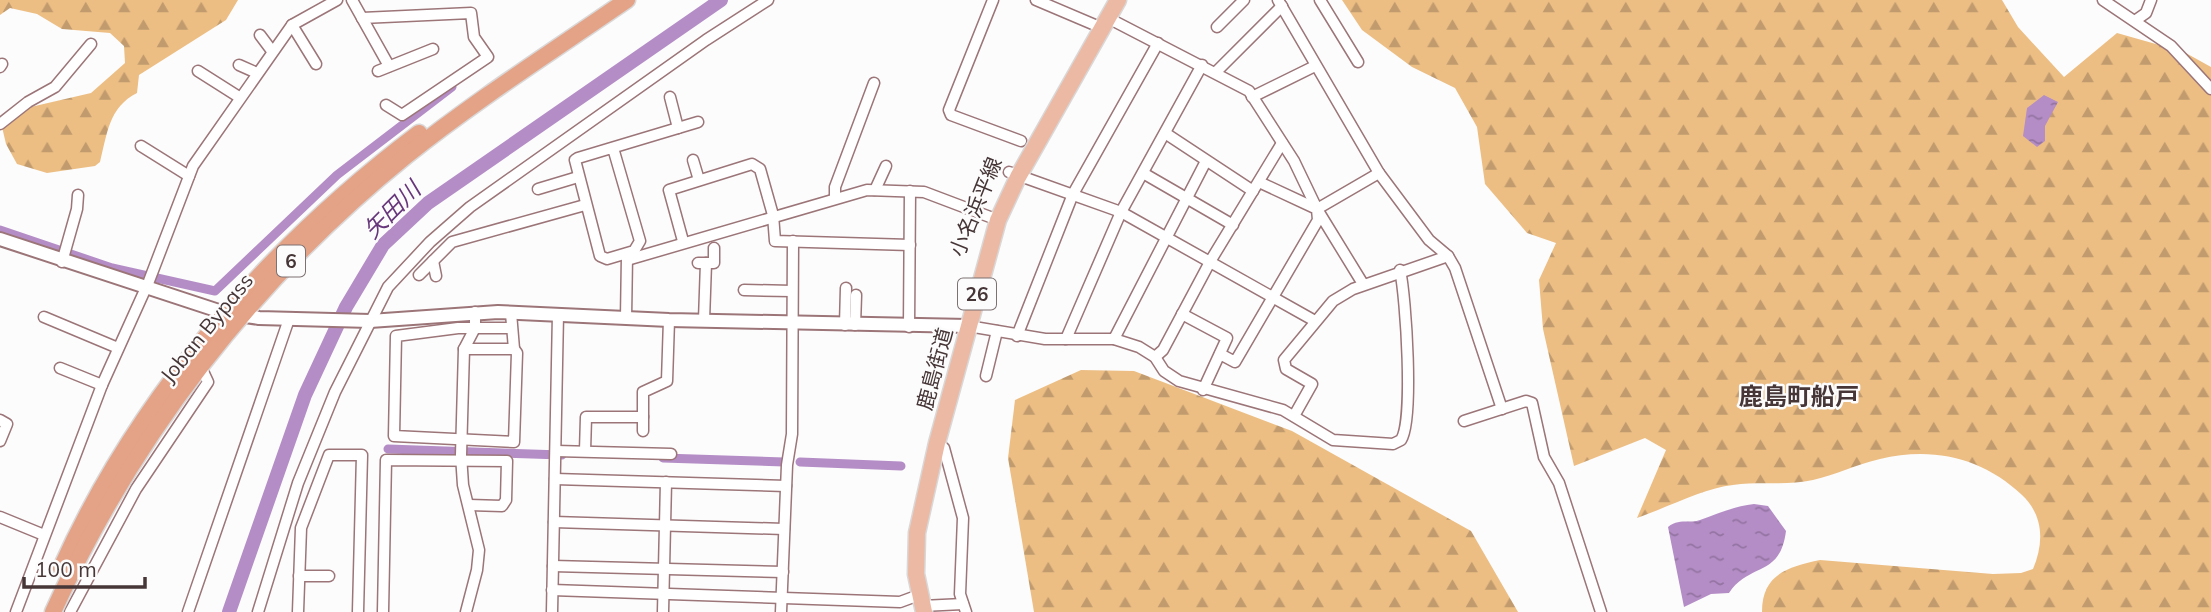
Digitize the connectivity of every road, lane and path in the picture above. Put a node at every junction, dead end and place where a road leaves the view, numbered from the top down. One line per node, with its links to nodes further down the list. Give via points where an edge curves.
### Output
1 (337, 0): 18 (street)
2 (352, 0): 15 (street)
3 (608, 0): 97 (highway, Joban Bypass / 6, via 440,117 356,182 297,237)
4 (627, 0): 97 (highway, Joban Bypass / 6, via 405,157)
5 (768, 0): 103 (street, via 456,218 388,286)
6 (993, 0): 45 (street, via 949,110 951,115)
7 (1036, 0): 17 (street)
8 (1107, 0): 17 (main road, 小名浜平線 / 26)
9 (1118, 0): 17 (main road, 26)
10 (1244, 0): 19 (street)
11 (1321, 0): 25 (street)
12 (2103, 0): 16 (street)
13 (2151, 0): 16 (street, via 2146,13)
14 (1280, 3): 29 (street); 33 (street)
15 (362, 18): 30 (street); 40 (street, via 471,13 474,37 488,57 402,115)
16 (2136, 20): 36 (street, via 2171,46)
17 (1101, 23): 22 (street); 54 (main road, 小名浜平線 / 26)
18 (292, 24): 24 (street); 26 (street)
19 (1217, 27)
20 (260, 35): 24 (street)
21 (90, 44): 42 (street, via 55,87)
22 (1158, 44): 28 (street); 62 (street)
23 (433, 49): 30 (street)
24 (272, 51): 34 (street)
25 (1358, 62)
26 (316, 64)
27 (239, 65): 34 (street)
28 (1202, 65): 33 (street); 44 (street)
29 (1315, 65): 39 (street); 53 (street)
30 (389, 66): 32 (street)
31 (198, 71): 37 (street)
32 (378, 71)
33 (1216, 72): 39 (street)
34 (257, 74): 37 (street)
35 (874, 83): 64 (street, via 835,187)
36 (2211, 89)
37 (239, 97): 55 (street)
38 (670, 97): 43 (street)
39 (1252, 97): 46 (street)
40 (386, 105)
41 (698, 121): 43 (street)
42 (0, 124)
43 (678, 128): 48 (street)
44 (1165, 133): 50 (street); 52 (street)
45 (1021, 141)
46 (1282, 143): 58 (street); 67 (street)
47 (141, 146): 55 (street)
48 (612, 148): 56 (street, via 578,158); 79 (street, via 640,241)
49 (693, 160): 57 (street)
50 (1206, 161): 58 (street); 65 (street)
51 (886, 166): 60 (street)
52 (1143, 173): 65 (street); 68 (street)
53 (1379, 173): 67 (street); 78 (street, via 1429,240)
54 (1014, 174): 62 (street); 70 (main road, 小名浜平線 / 26)
55 (189, 176): 86 (street)
56 (578, 177): 59 (street); 66 (street)
57 (699, 180): 69 (street, via 752,164 760,169); 75 (street, via 669,190)
58 (1256, 186): 67 (street); 71 (street)
59 (538, 189)
60 (875, 190): 61 (street); 64 (street)
61 (910, 191): 70 (street); 76 (street)
62 (1073, 194): 68 (street); 112 (street)
63 (78, 195): 82 (street)
64 (835, 198): 69 (street)
65 (1186, 198): 71 (street); 72 (street)
66 (585, 205): 79 (street, via 601,258); 81 (street, via 452,242)
67 (1317, 209): 87 (street); 92 (street, via 1318,220)
68 (1121, 212): 72 (street); 113 (street)
69 (773, 215): 74 (street, via 775,241); 75 (street)
70 (994, 219): 107 (main road, 小名浜平線 / 26)
71 (1233, 225): 80 (street)
72 (1166, 236): 80 (street); 114 (street)
73 (0, 239): 82 (street)
74 (793, 241): 76 (street); 90 (street)
75 (683, 242): 79 (street)
76 (910, 245): 108 (street)
77 (714, 248): 102 (street, via 714,263 702,263)
78 (1448, 256): 83 (street); 125 (street)
79 (627, 257): 99 (street)
80 (1211, 260): 92 (street); 96 (street)
81 (433, 261): 84 (street); 85 (street)
82 (62, 262): 86 (street)
83 (1401, 270): 87 (street); 126 (street, via 1407,424 1401,440 1392,444 1333,440)
84 (419, 275)
85 (436, 275)
86 (148, 280): 97 (street); 115 (street)
87 (1363, 284): 104 (street, via 1333,301)
88 (846, 288): 106 (street)
89 (744, 290): 90 (street)
90 (792, 291): 105 (street)
91 (856, 295): 106 (street)
92 (1273, 295): 104 (street); 118 (street, via 1235,362)
93 (475, 312): 94 (street); 103 (street); 109 (street)
94 (510, 313): 95 (street); 110 (street)
95 (558, 314): 99 (street); 136 (street)
96 (1182, 314): 118 (street, via 1227,338); 119 (street)
97 (233, 315): 100 (street); 120 (highway, Joban Bypass / 6); 157 (highway, Joban Bypass / 6, via 172,383 118,464)
98 (44, 317): 115 (street)
99 (625, 318): 101 (street)
100 (289, 319): 103 (street); 160 (street)
101 (669, 320): 102 (street); 127 (street, via 667,381 643,393)
102 (704, 320): 105 (street)
103 (367, 321): 161 (street, via 298,483)
104 (1315, 321): 126 (street, via 1284,360 1286,369 1312,384)
105 (792, 323): 106 (street); 139 (street, via 792,434)
106 (850, 325): 108 (street)
107 (963, 326): 108 (street); 111 (street); 132 (main road, 鹿島街道 / 26); 154 (main road, 小名浜平線 / 26, via 908,535 905,562)
108 (908, 327)
109 (475, 328): 110 (street); 116 (street); 133 (street, via 396,336 394,436)
110 (510, 328): 117 (street)
111 (997, 331): 112 (street); 122 (street)
112 (1017, 336): 113 (street)
113 (1066, 339): 114 (street)
114 (1114, 339): 119 (street)
115 (118, 348): 123 (street)
116 (464, 349): 117 (street); 133 (street)
117 (514, 349): 133 (street, via 514,442)
118 (1220, 354): 124 (street)
119 (1155, 356): 124 (street, via 1164,371)
120 (201, 367): 158 (highway, Joban Bypass / 6, via 127,471); 159 (street, via 208,382 136,489)
121 (60, 368): 123 (street)
122 (986, 376)
123 (102, 385): 145 (street)
124 (1203, 390): 126 (street)
125 (1502, 409): 129 (street); 169 (street, via 1532,403 1544,457 1559,483)
126 (1294, 416)
127 (643, 417): 130 (street); 134 (street, via 586,416)
128 (0, 421): 131 (street, via 7,424)
129 (1464, 421)
130 (643, 431)
131 (0, 441)
132 (937, 443): 154 (main road, 鹿島街道 / 26, via 917,533); 155 (street, via 944,448 963,518 960,594)
133 (462, 451): 140 (street); 140 (street, via 507,461 502,506); 164 (street, via 386,460)
134 (585, 451): 135 (street); 136 (street)
135 (671, 454)
136 (556, 455): 137 (street)
137 (555, 479): 138 (street); 142 (street)
138 (666, 482): 139 (street); 143 (street)
139 (786, 486): 144 (street)
140 (469, 505): 165 (street, via 479,550)
141 (0, 517): 145 (street)
142 (554, 522): 143 (street); 146 (street)
143 (665, 525): 144 (street); 147 (street)
144 (784, 529): 148 (street)
145 (44, 535): 156 (street)
146 (553, 566): 147 (street); 151 (street)
147 (664, 568): 148 (street); 152 (street)
148 (783, 572): 153 (street)
149 (299, 576): 150 (street); 162 (street); 163 (street, via 301,528 329,455 362,455)
150 (329, 576)
151 (552, 590): 152 (street); 166 (street)
152 (664, 594): 153 (street); 167 (street)
153 (782, 597): 154 (street); 168 (street)
154 (918, 605): 155 (street)
155 (965, 608)
156 (16, 612)
157 (41, 612)
158 (53, 612)
159 (70, 612)
160 (188, 612)
161 (258, 612)
162 (298, 612)
163 (358, 612)
164 (383, 612)
165 (466, 612)
166 (552, 612)
167 (663, 612)
168 (781, 612)
169 (1601, 612)

